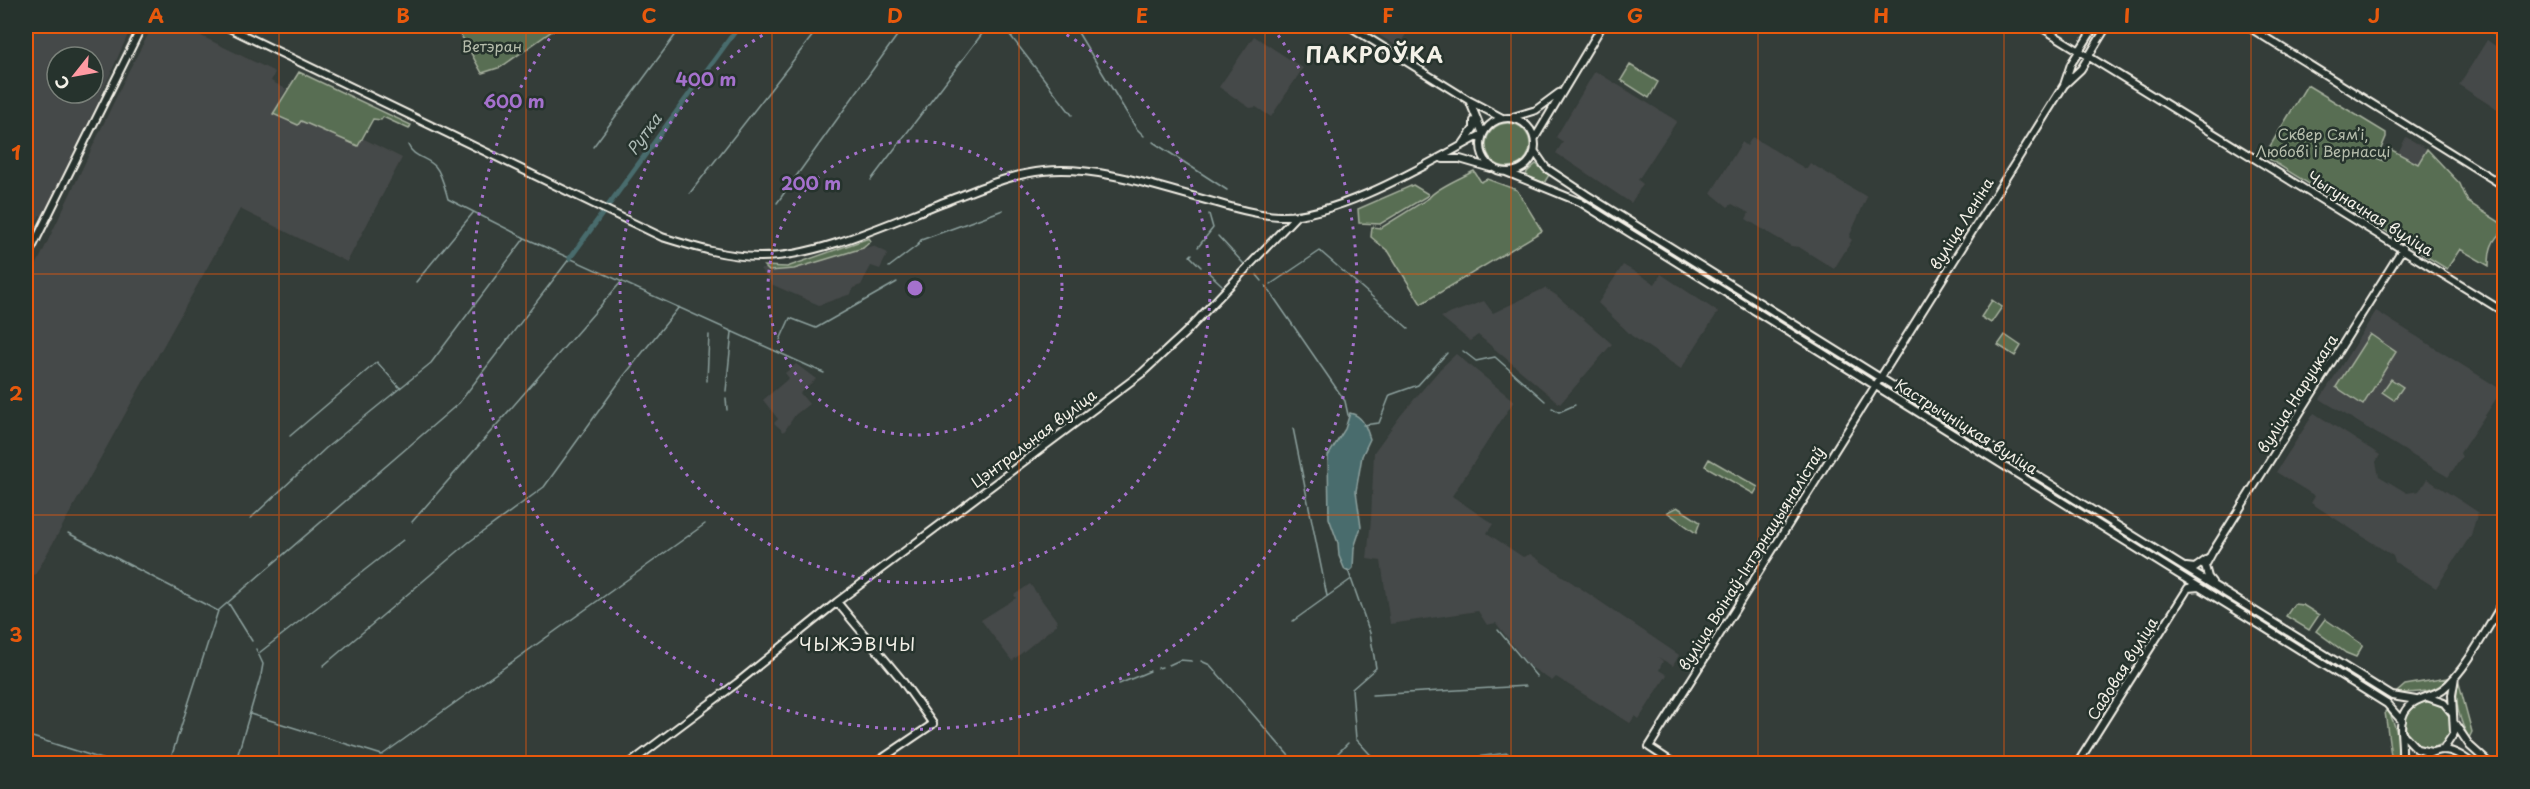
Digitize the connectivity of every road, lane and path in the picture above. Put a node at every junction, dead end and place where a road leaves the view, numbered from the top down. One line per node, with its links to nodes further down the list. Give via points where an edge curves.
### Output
1 (142, 26): 27 (main road)
2 (225, 26): 25 (main road, via 623,220 704,250 781,256 871,230 1008,177 1070,169 1247,211 1279,216)
3 (1348, 26): 13 (main road)
4 (1602, 26): 12 (main road)
5 (2039, 26): 9 (main road, Чыгуначная вуліца)
6 (2095, 26): 9 (main road, вуліца Леніна)
7 (2107, 26): 10 (main road, вуліца Леніна)
8 (2247, 26): 24 (main road)
9 (2079, 51): 10 (main road, Чыгуначная вуліца); 11 (main road, вуліца Леніна)
10 (2089, 56): 11 (main road, вуліца Леніна); 26 (main road, Чыгуначная вуліца)
11 (2064, 85): 29 (main road, вуліца Леніна)
12 (1562, 91): 15 (main road, via 1544,106); 18 (main road)
13 (1470, 101): 14 (main road); 16 (main road)
14 (1474, 117): 17 (main road); 19 (main road, via 1474,128)
15 (1512, 117): 16 (main road); 18 (main road, via 1527,124)
16 (1502, 118): 17 (main road)
17 (1483, 134): 19 (main road); 22 (main road, via 1481,151)
18 (1535, 138): 20 (main road)
19 (1463, 144): 21 (main road)
20 (1535, 152): 23 (main road, via 1527,165); 29 (main road, Кастрычніцкая вуліца, via 1546,168 1587,195)
21 (1439, 159): 22 (main road, via 1460,159); 25 (main road, via 1332,207)
22 (1498, 170): 23 (main road)
23 (1506, 172): 30 (main road, Кастрычніцкая вуліца, via 1580,202)
24 (2505, 186)
25 (1297, 214): 38 (main road, Цэнтральная вуліца, via 1235,282 1142,373)
26 (2403, 248): 28 (main road, Чыгуначная вуліца); 31 (main road, вуліца Наруцкага)
27 (26, 260)
28 (2505, 312)
29 (1881, 376): 30 (main road, вуліца Леніна); 32 (main road, Кастрычніцкая вуліца)
30 (1875, 385): 33 (main road, Кастрычніцкая вуліца); 50 (main road, вуліца Воінаў-Інтэрнацыяналістаў, via 1648,747)
31 (2212, 553): 32 (main road, via 2195,568); 35 (main road, via 2205,566)
32 (2178, 564): 35 (main road, Кастрычніцкая вуліца)
33 (2184, 577): 34 (main road, Кастрычніцкая вуліца); 36 (main road)
34 (2200, 587): 36 (main road); 43 (main road, Кастрычніцкая вуліца, via 2387,704)
35 (2216, 587): 41 (main road, Кастрычніцкая вуліца, via 2392,696)
36 (2188, 588): 51 (main road, Садовая вуліца)
37 (2505, 600): 39 (main road)
38 (837, 602): 48 (main road, Цэнтральная вуліца); 49 (main road, via 933,724)
39 (2455, 677): 40 (main road); 42 (main road)
40 (2426, 697): 41 (main road); 42 (main road, via 2444,703)
41 (2416, 700): 43 (main road)
42 (2452, 713): 44 (main road)
43 (2402, 722): 45 (main road)
44 (2455, 724): 46 (main road, via 2451,740); 55 (main road, via 2470,746)
45 (2403, 734): 47 (main road, via 2417,749); 52 (main road)
46 (2443, 750): 47 (main road); 54 (main road, via 2457,751)
47 (2432, 752): 53 (main road)
48 (629, 764)
49 (874, 764)
50 (1675, 764)
51 (2078, 764)
52 (2401, 764)
53 (2409, 764)
54 (2473, 764)
55 (2490, 764)

